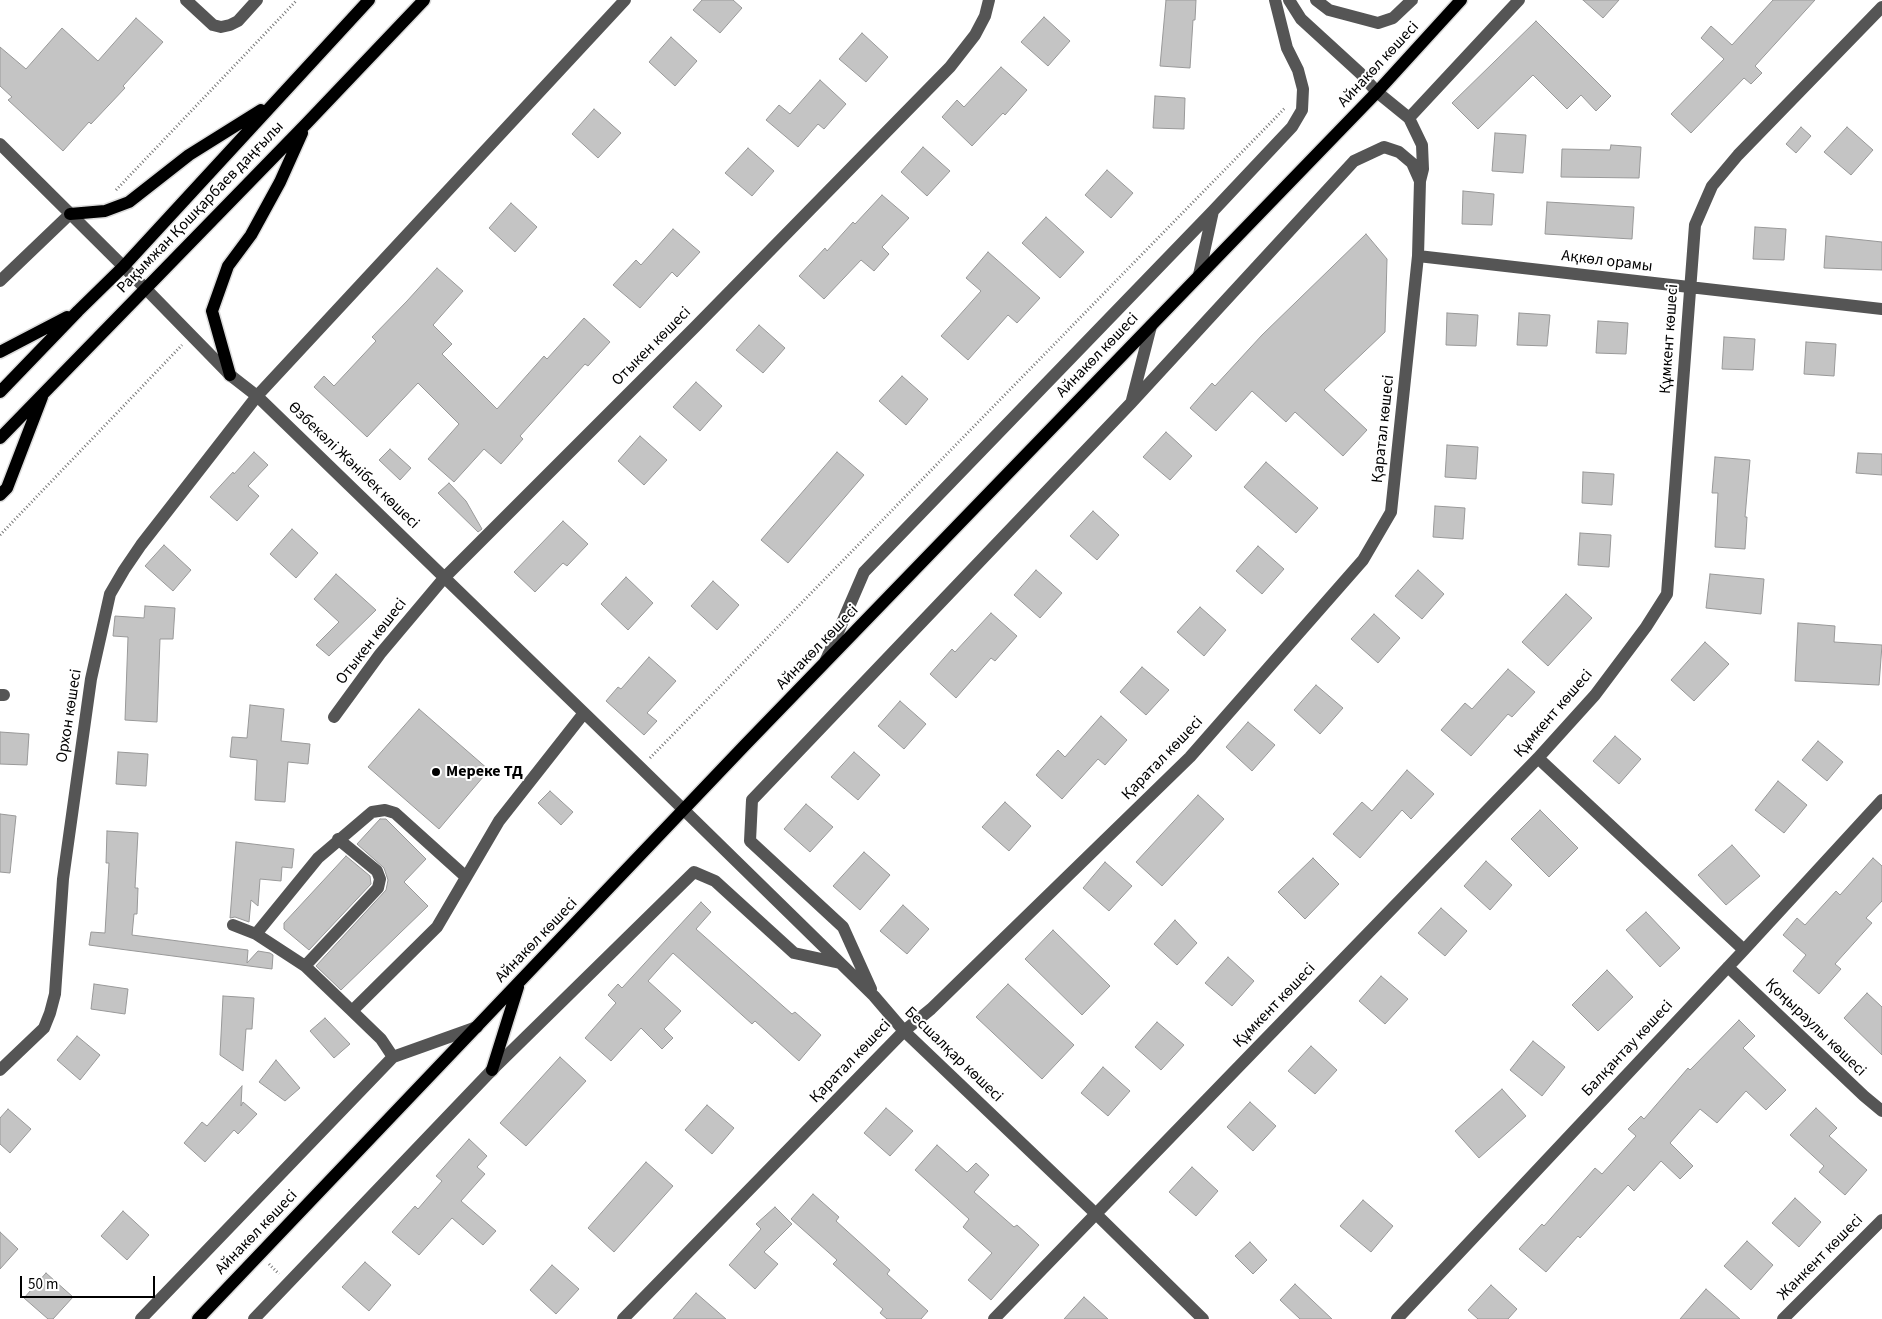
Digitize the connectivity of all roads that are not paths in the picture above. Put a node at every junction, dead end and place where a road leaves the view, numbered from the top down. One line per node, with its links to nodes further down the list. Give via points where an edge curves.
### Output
1 (186, 0): 2 (street, via 213,25 221,26 238,21)
2 (258, 0)
3 (369, 0): 15 (main road, Рақымжан Қошқарбаев даңғылы)
4 (424, 0): 17 (main road, Рақымжан Қошқарбаев даңғылы)
5 (625, 0): 35 (street, Орхон көшесі)
6 (989, 0): 39 (street, Отыкен көшесі, via 975,35 950,68)
7 (1275, 0): 20 (street, via 1287,48 1303,89 1302,110 1292,127)
8 (1289, 0): 14 (street, Қаратал көшесі, via 1301,19)
9 (1316, 0): 11 (street, via 1329,10 1378,23 1393,18)
10 (1461, 0): 14 (main road, Айнакөл көшесі)
11 (1412, 1)
12 (1515, 3): 16 (street)
13 (1882, 7): 27 (street, Құмкент көшесі, via 1712,186 1696,225)
14 (1377, 92): 16 (street, Қаратал көшесі); 24 (main road, Айнакөл көшесі)
15 (276, 101): 21 (main road, via 190,155 128,202 105,211); 23 (main road, Рақымжан Қошқарбаев даңғылы)
16 (1409, 118): 19 (street, Қаратал көшесі, via 1422,144)
17 (306, 124): 26 (main road, Рақымжан Қошқарбаев даңғылы); 32 (main road, via 251,235 228,266 212,311)
18 (0, 144): 21 (street, Өзбекәлі Жәнібек көшесі)
19 (1420, 181): 22 (street, Қаратал көшесі); 36 (street, via 1412,164 1399,152 1384,147 1354,161)
20 (1213, 212): 24 (street); 40 (street, via 864,572)
21 (70, 214): 23 (street, Өзбекәлі Жәнібек көшесі); 25 (street)
22 (1418, 256): 27 (street, Ақкөл орамы); 58 (street, Қаратал көшесі, via 1391,512 1363,560 1190,756)
23 (124, 267): 26 (street, Өзбекәлі Жәнібек көшесі); 29 (main road, Рақымжан Қошқарбаев даңғылы)
24 (1199, 275): 30 (main road, Айнакөл көшесі)
25 (0, 281)
26 (145, 288): 32 (street, Өзбекәлі Жәнібек көшесі); 34 (main road, Рақымжан Қошқарбаев даңғылы)
27 (1690, 288): 28 (street, Ақкөл орамы); 43 (street, Құмкент көшесі, via 1667,594 1595,695)
28 (1882, 309)
29 (78, 312): 31 (main road); 33 (main road, Рақымжан Қошқарбаев даңғылы)
30 (1151, 326): 36 (street); 40 (main road, Айнакөл көшесі)
31 (0, 352)
32 (230, 375): 35 (street, Өзбекәлі Жәнібек көшесі)
33 (0, 392)
34 (44, 392): 37 (main road, Рақымжан Қошқарбаев даңғылы); 38 (main road, via 7,488)
35 (257, 396): 39 (street, Өзбекәлі Жәнібек көшесі); 60 (street, Орхон көшесі, via 141,545 110,594 91,679 80,751 63,879 55,994 44,1028)
36 (1131, 403): 55 (street, via 752,800 750,841 843,927)
37 (0, 438)
38 (0, 495)
39 (444, 578): 41 (street, Өзбекәлі Жәнібек көшесі); 42 (street, Отыкен көшесі, via 380,654)
40 (824, 665): 45 (main road, Айнакөл көшесі)
41 (584, 713): 45 (street, Өзбекәлі Жәнібек көшесі); 47 (street, via 499,821)
42 (334, 717)
43 (1538, 758): 50 (street); 63 (street, Құмкент көшесі)
44 (1882, 800): 50 (street, Балқантау көшесі)
45 (684, 811): 51 (street, Бесшалқар көшесі); 54 (main road, Айнакөл көшесі)
46 (338, 839): 47 (street, via 372,812 395,813); 49 (street, via 318,858); 52 (street, via 377,871 380,879 378,888)
47 (466, 877): 56 (street, via 437,927)
48 (233, 926): 49 (street)
49 (256, 934): 52 (street)
50 (1744, 950): 53 (street, Балқантау көшесі)
51 (840, 963): 55 (street, Бесшалқар көшесі); 61 (street, via 794,954 715,881 694,872)
52 (305, 966): 56 (street)
53 (1728, 966): 62 (street, Қоңыраулы көшесі); 71 (street, Балқантау көшесі)
54 (519, 983): 57 (main road, Айнакөл көшесі); 61 (main road)
55 (874, 996): 58 (street, Бесшалқар көшесі)
56 (352, 1011): 59 (street, via 381,1039)
57 (477, 1027): 59 (street); 66 (main road, Айнакөл көшесі)
58 (904, 1032): 63 (street, Бесшалқар көшесі); 68 (street, Қаратал көшесі)
59 (393, 1057): 65 (street)
60 (0, 1070)
61 (492, 1070): 67 (street)
62 (1882, 1111)
63 (1096, 1214): 69 (street, Құмкент көшесі); 70 (street, Бесшалқар көшесі)
64 (1882, 1220): 72 (street, Жанкент көшесі)
65 (141, 1319)
66 (198, 1319)
67 (254, 1319)
68 (623, 1319)
69 (994, 1319)
70 (1203, 1319)
71 (1397, 1319)
72 (1783, 1319)

